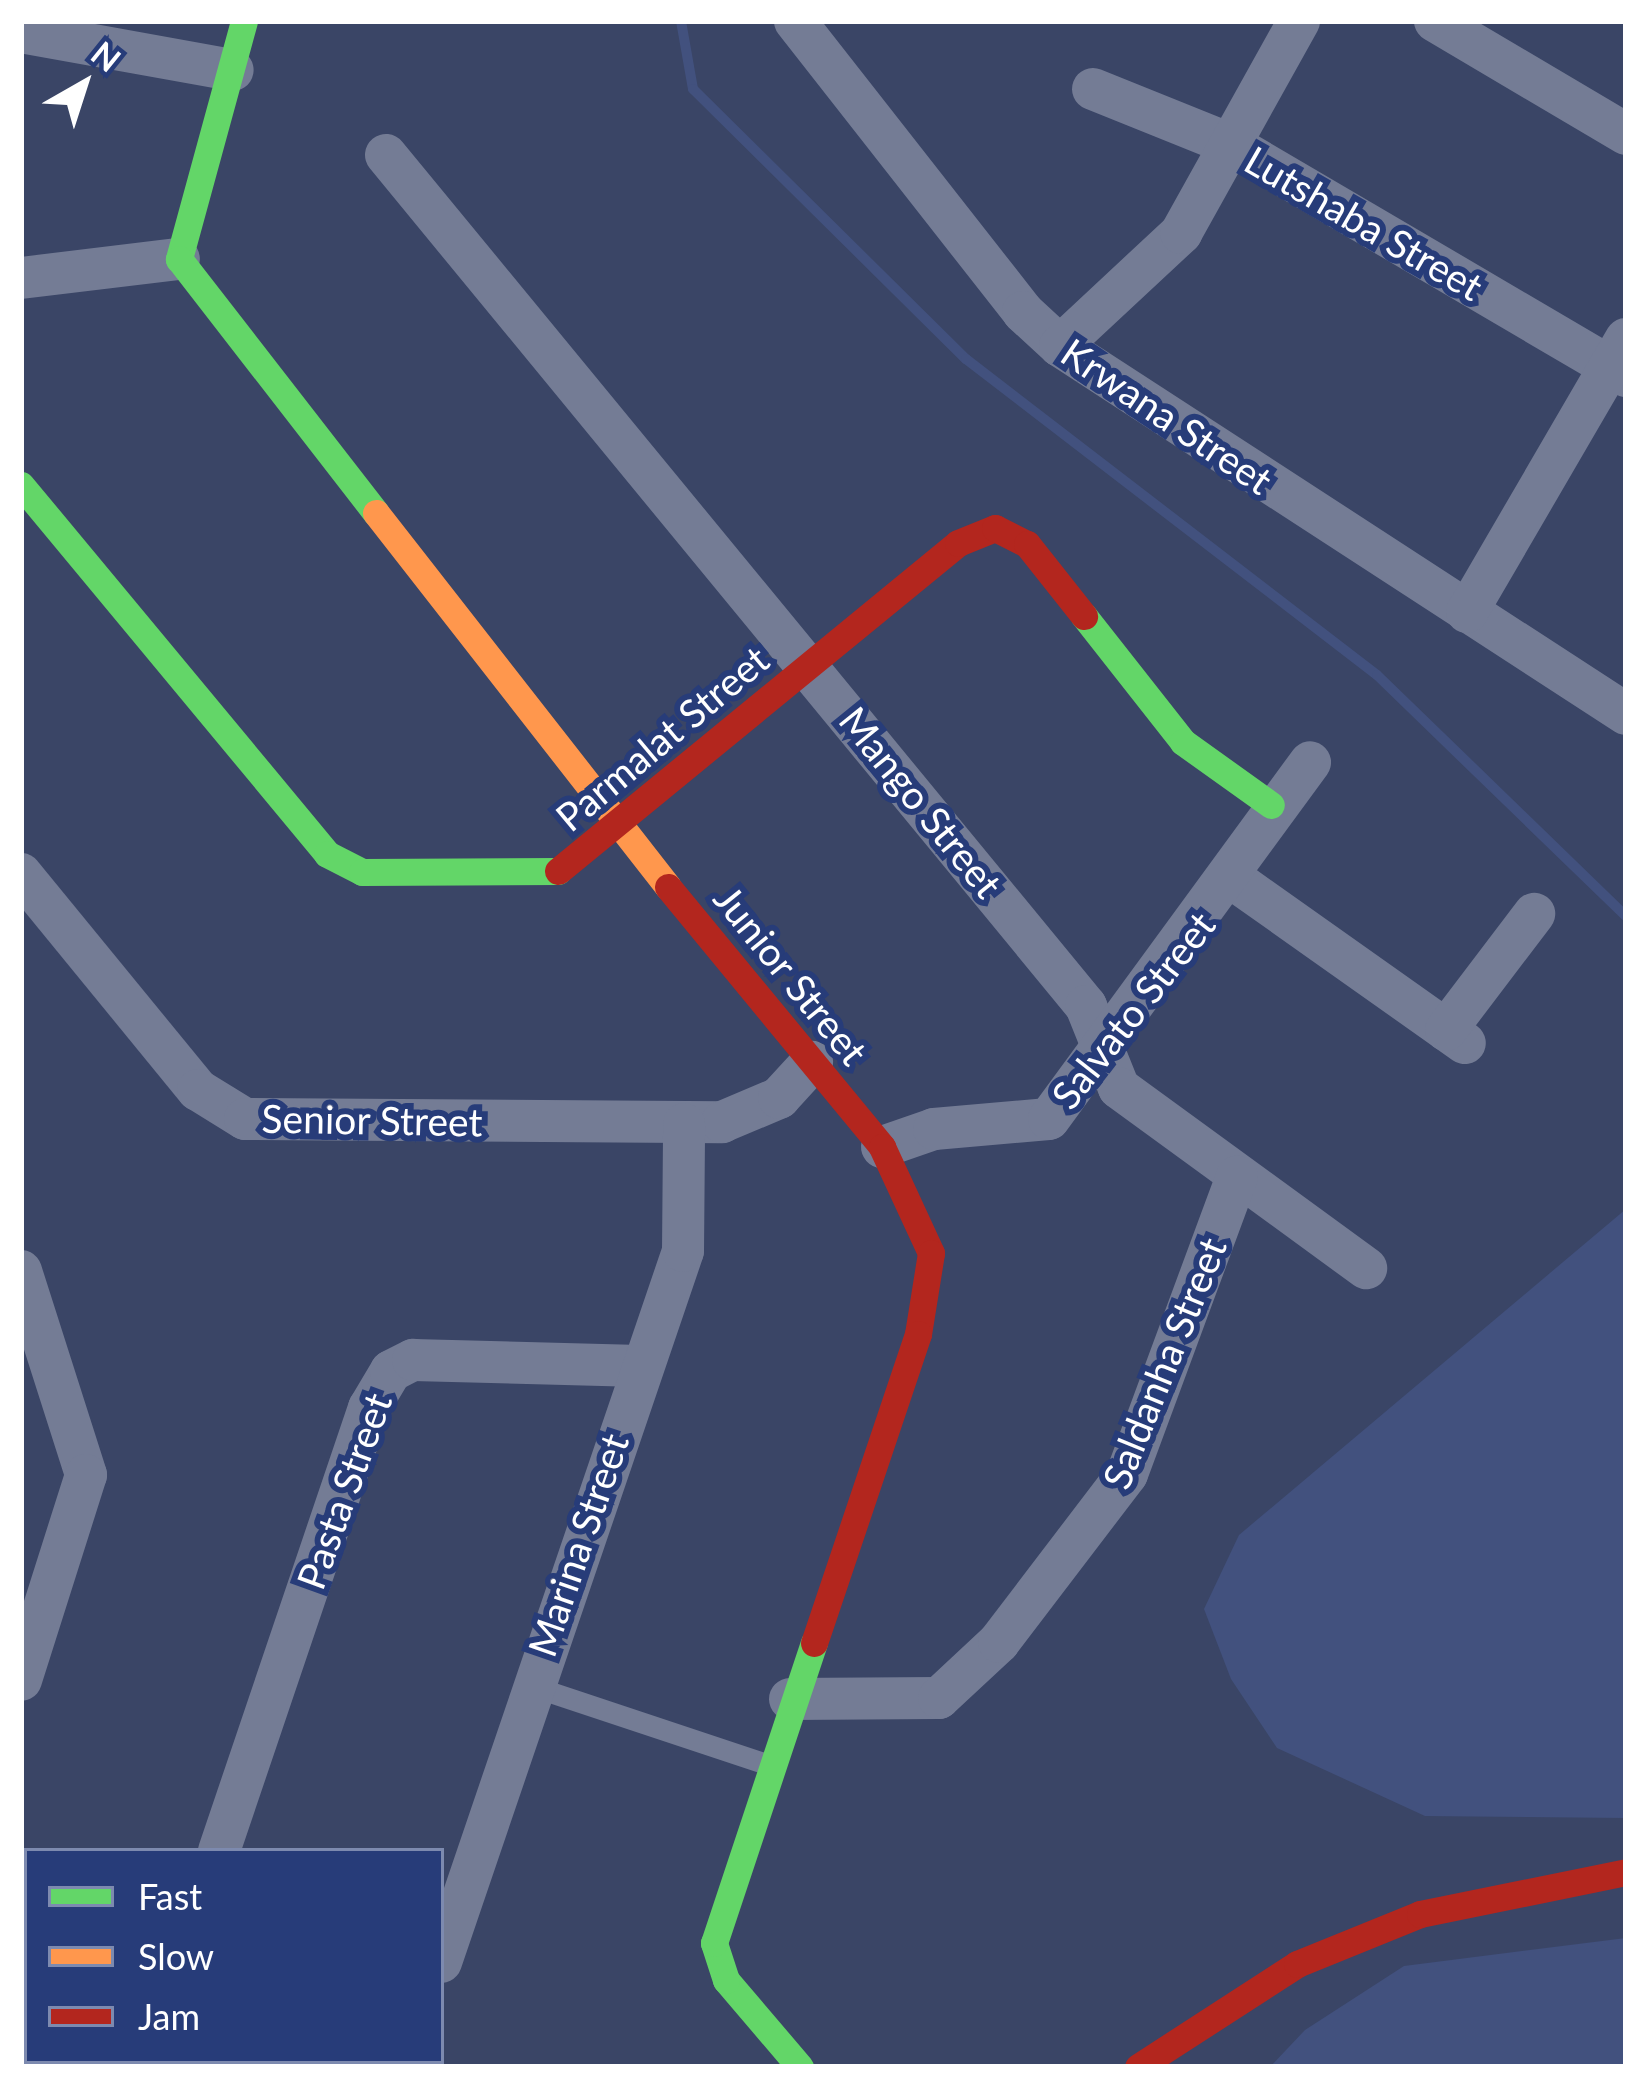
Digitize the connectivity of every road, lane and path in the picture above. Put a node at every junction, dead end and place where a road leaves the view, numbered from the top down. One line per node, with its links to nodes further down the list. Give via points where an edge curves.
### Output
1 (244, 21): 6 (street)
2 (795, 21): 13 (street, Krwana Street, via 1023,312)
3 (1299, 21): 9 (street)
4 (1435, 21): 8 (street)
5 (21, 32): 6 (street)
6 (233, 70): 11 (street)
7 (1093, 88): 9 (street, Lutshaba Street)
8 (1626, 134)
9 (1232, 145): 13 (street, via 1154,264); 14 (street, Lutshaba Street)
10 (386, 155): 17 (street, Mango Street)
11 (179, 260): 12 (street); 21 (street, Junior Street)
12 (21, 278)
13 (1060, 346): 16 (street, Krwana Street)
14 (1621, 361): 16 (street)
15 (21, 485): 21 (street, Parmalat Street, via 337,863 362,872 539,876)
16 (1467, 612): 18 (street, Krwana Street)
17 (811, 665): 20 (street, Parmalat Street, via 978,530 1027,544 1183,742); 21 (street, Parmalat Street); 25 (street, Mango Street, via 1086,1006)
18 (1626, 715)
19 (1310, 762): 20 (street, Salvato Street)
20 (1271, 805): 23 (street, Salvato Street)
21 (619, 827): 26 (street, Junior Street)
22 (21, 874): 27 (street, Senior Street, via 198,1090 245,1119)
23 (1233, 879): 24 (street, Salvato Street, via 1456,1036); 25 (street, Salvato Street)
24 (1534, 914)
25 (1102, 1054): 28 (street, Salvato Street, via 1049,1118 934,1129); 29 (street, Mango Street, via 1119,1088)
26 (812, 1062): 27 (street, Senior Street, via 748,1117); 28 (street, Junior Street)
27 (684, 1124): 32 (street, Marina Street, via 683,1251)
28 (882, 1147): 35 (street, Junior Street, via 920,1214 934,1280)
29 (1237, 1177): 30 (street, Mango Street); 35 (street, Saldanha Street, via 1127,1474 999,1642 939,1697)
30 (1366, 1268)
31 (21, 1271): 33 (street, via 86,1475)
32 (640, 1366): 34 (street, Marina Street); 37 (street, Pasta Street, via 413,1360 392,1371 369,1408)
33 (21, 1680)
34 (529, 1685): 36 (lane); 39 (street, Marina Street)
35 (790, 1699): 36 (street, Junior Street)
36 (767, 1764): 40 (street, Junior Street, via 713,1943 726,1980)
37 (220, 1848)
38 (1626, 1872): 41 (street, via 1420,1914 1297,1964)
39 (444, 1953)
40 (800, 2067)
41 (1138, 2067)

